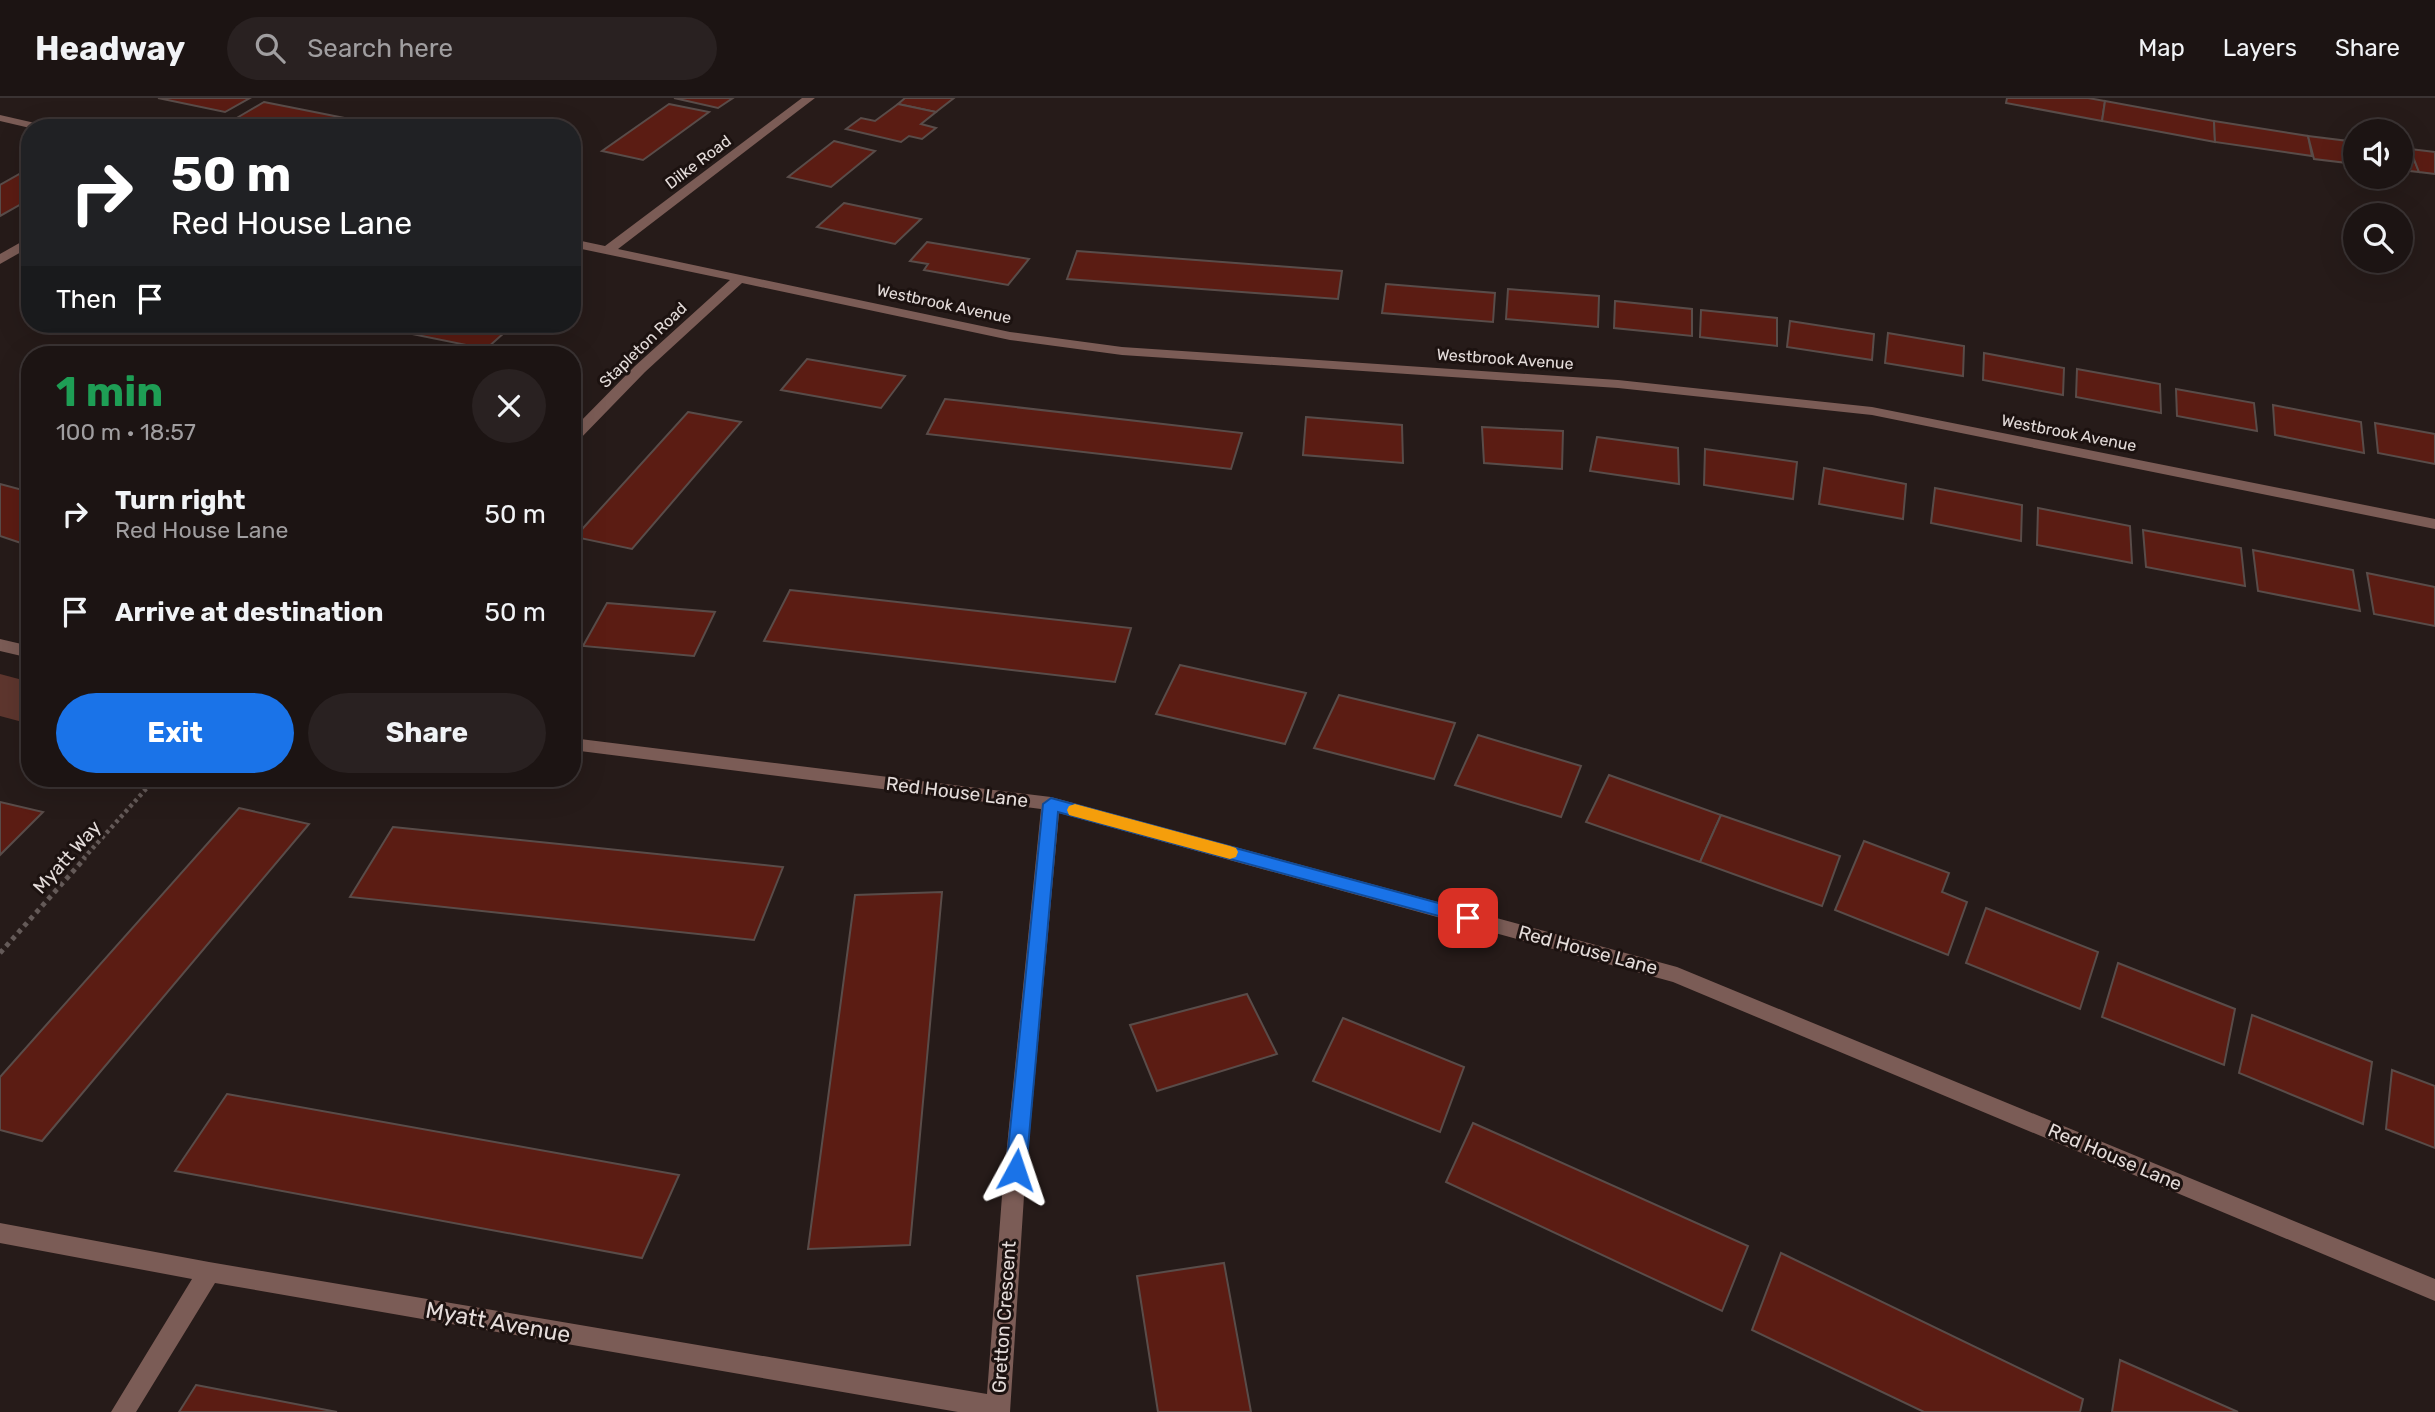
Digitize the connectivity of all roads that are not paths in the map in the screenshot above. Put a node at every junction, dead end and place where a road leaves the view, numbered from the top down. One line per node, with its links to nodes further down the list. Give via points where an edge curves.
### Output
1 (809, 98): 6 (street, Dilke Road)
2 (0, 118): 3 (street)
3 (21, 123)
4 (581, 245): 6 (street, Westbrook Avenue)
5 (21, 247): 7 (street)
6 (607, 251): 8 (street, Westbrook Avenue)
7 (0, 260)
8 (739, 279): 9 (street, Stapleton Road); 10 (street, Westbrook Avenue, via 1010,336 1122,351 1618,384 1872,411)
9 (581, 430)
10 (2435, 524)
11 (0, 645): 12 (street)
12 (21, 650)
13 (581, 745): 14 (street, Red House Lane)
14 (1051, 804): 17 (street, Red House Lane, via 1677,975); 18 (street, Gretton Crescent, via 1013,1196)
15 (0, 1233): 16 (street, Myatt Avenue)
16 (209, 1272): 18 (street, Myatt Avenue); 19 (street)
17 (2435, 1290)
18 (998, 1409)
19 (123, 1412)

